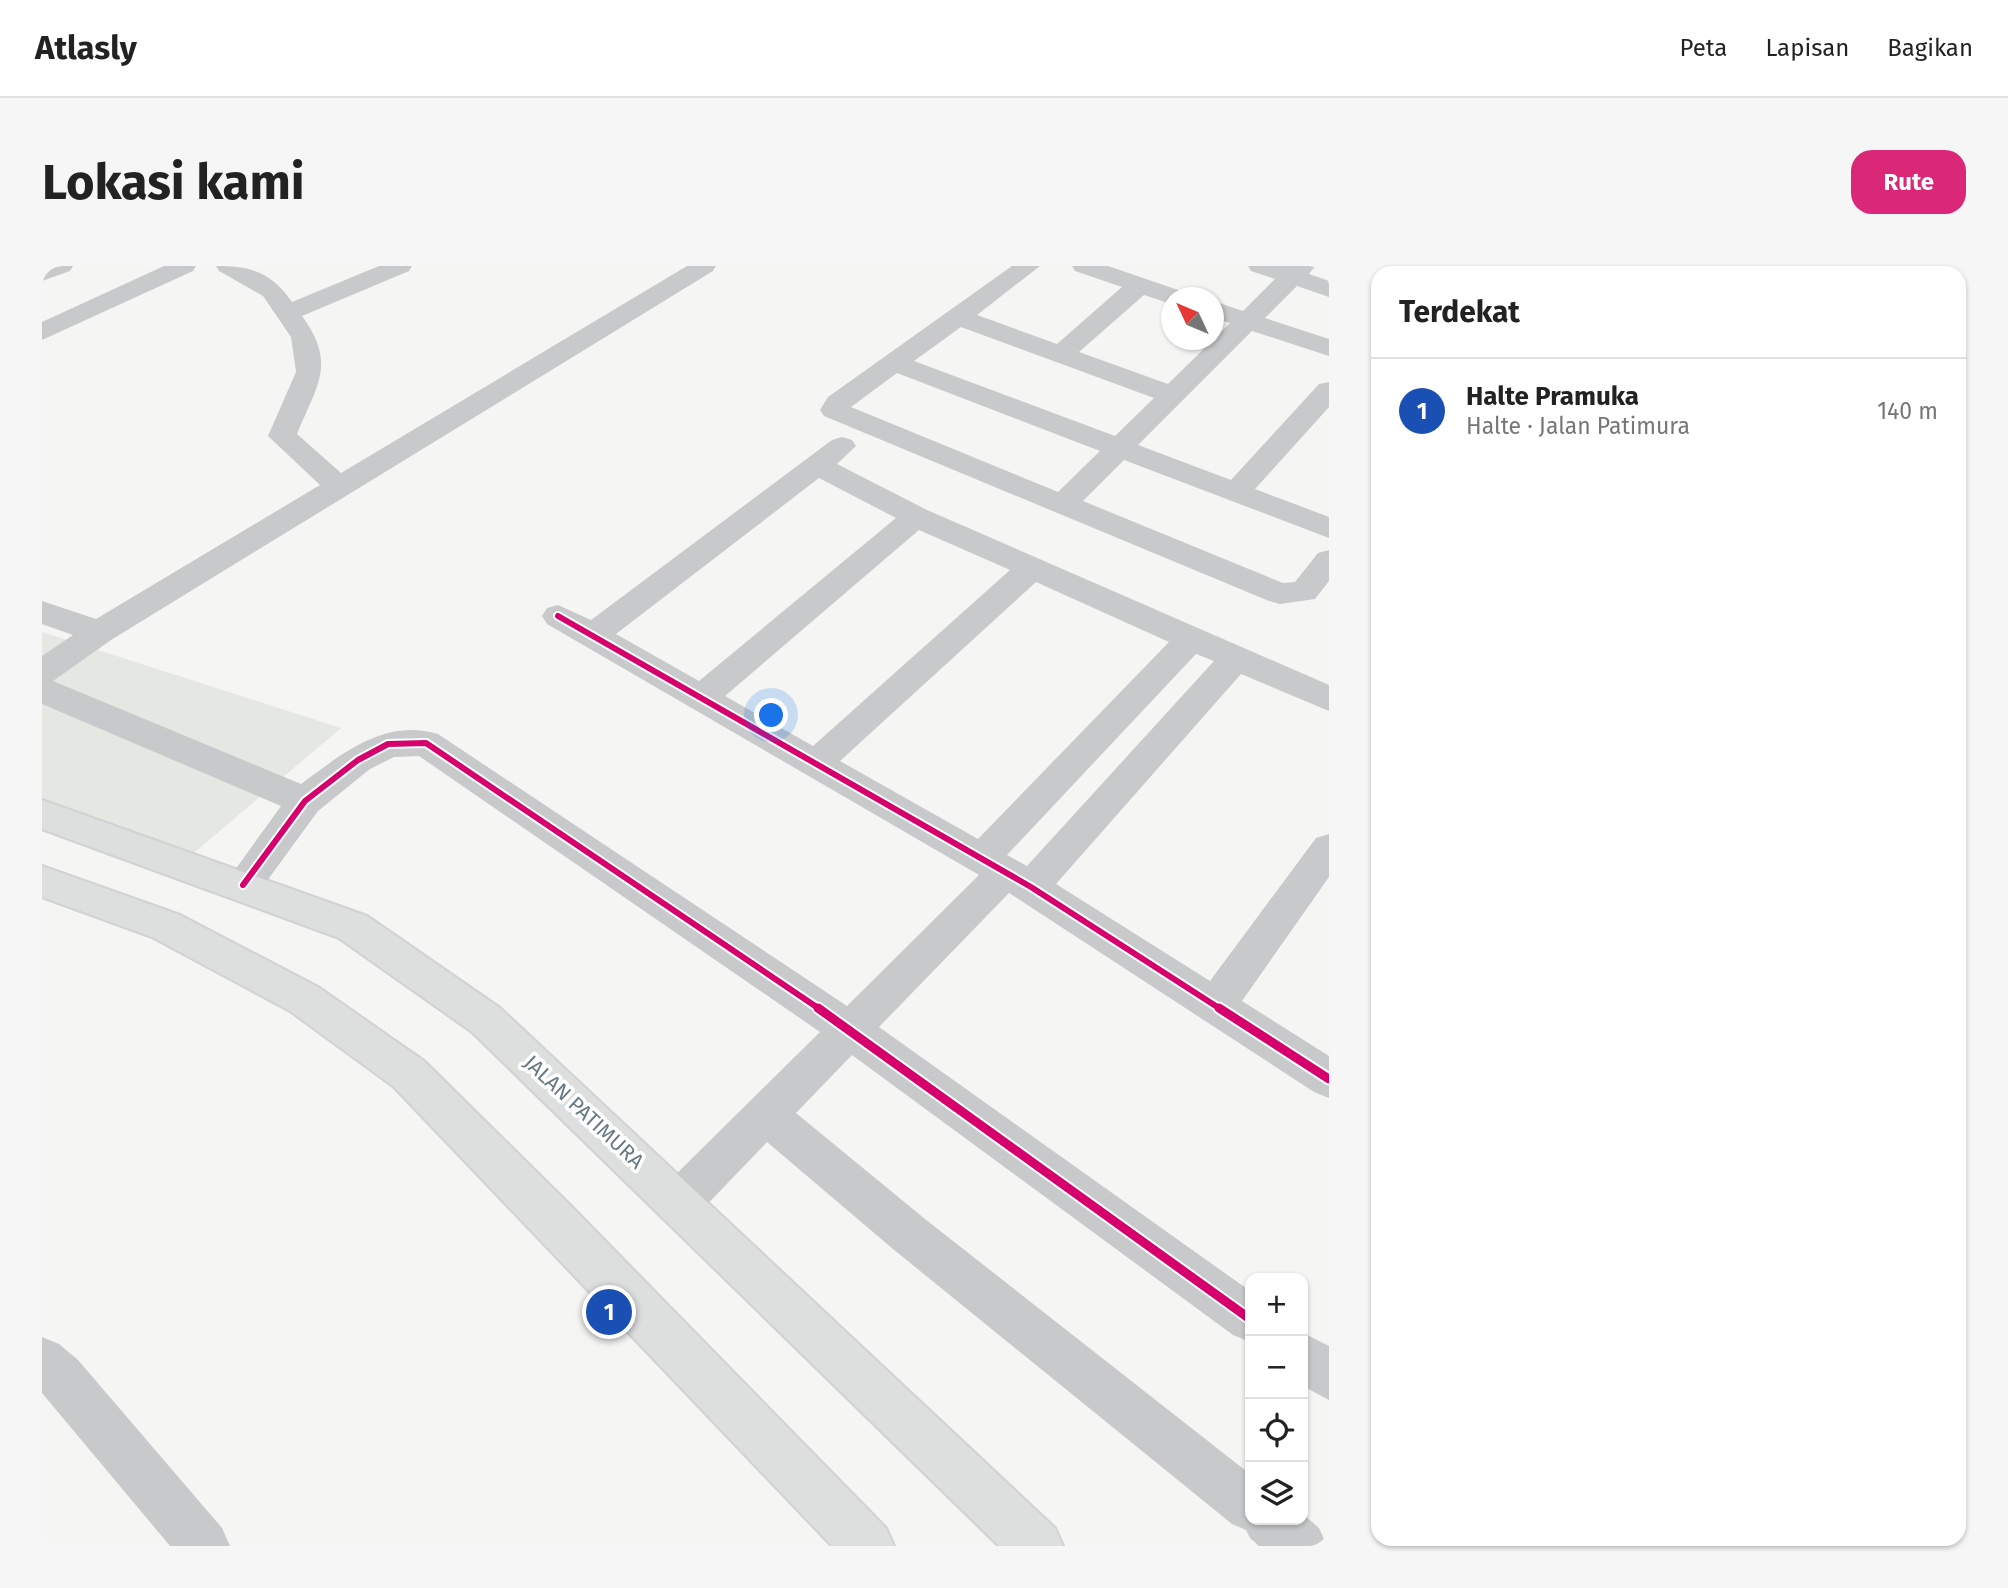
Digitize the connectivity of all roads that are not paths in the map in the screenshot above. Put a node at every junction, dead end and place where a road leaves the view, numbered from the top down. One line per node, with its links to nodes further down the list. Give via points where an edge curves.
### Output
1 (61, 266): 10 (street)
2 (184, 266): 18 (street)
3 (228, 266): 14 (street, via 272,291)
4 (400, 266): 14 (street)
5 (704, 266): 27 (street)
6 (1027, 266): 16 (street)
7 (1084, 266): 11 (street)
8 (1260, 266): 9 (street)
9 (1298, 271): 12 (street); 17 (street)
10 (42, 274)
11 (1140, 285): 13 (street); 20 (street)
12 (1329, 289)
13 (1161, 292)
14 (287, 313): 27 (street, via 304,337 309,372 282,436)
15 (1224, 313): 17 (street)
16 (959, 317): 20 (street); 21 (street)
17 (1247, 321): 19 (street); 23 (street)
18 (42, 332)
19 (1329, 348)
20 (1061, 355): 23 (street)
21 (896, 363): 25 (street); 29 (street, via 834,410)
22 (1329, 390): 28 (street)
23 (1172, 395): 25 (street)
24 (842, 446): 26 (street)
25 (1119, 447): 28 (street); 29 (street)
26 (817, 465): 30 (street); 37 (street)
27 (340, 487): 36 (street)
28 (1237, 492): 31 (street)
29 (1063, 504): 32 (street, via 1280,594 1304,592)
30 (916, 517): 33 (street); 43 (street)
31 (1329, 528)
32 (1329, 559)
33 (1032, 568): 38 (street); 45 (street)
34 (42, 612): 36 (street)
35 (558, 616): 37 (street)
36 (87, 628): 39 (street); 41 (street)
37 (593, 636): 43 (street)
38 (1193, 637): 40 (street); 49 (street)
39 (42, 645)
40 (1237, 657): 44 (street); 49 (street)
41 (42, 673)
42 (42, 690): 46 (street)
43 (701, 698): 45 (street)
44 (1329, 699)
45 (816, 763): 49 (street)
46 (305, 801): 51 (street); 53 (street, via 387,744 426,743)
47 (42, 814): 51 (highway, JALAN PATIMURA)
48 (1329, 848): 52 (street)
49 (1006, 872): 52 (street); 53 (street)
50 (42, 881): 64 (highway, via 166,926 281,986 409,1074)
51 (243, 885): 56 (highway, JALAN PATIMURA, via 353,927 486,1020)
52 (1214, 1007): 54 (street)
53 (850, 1030): 55 (street); 57 (street)
54 (1329, 1079)
55 (767, 1115): 56 (street); 61 (street)
56 (679, 1202): 65 (highway, JALAN PATIMURA)
57 (1245, 1315)
58 (42, 1361): 63 (street, via 61,1377)
59 (1308, 1361): 60 (street)
60 (1329, 1376)
61 (1245, 1502)
62 (1274, 1525): 66 (street)
63 (204, 1546)
64 (868, 1546)
65 (1037, 1546)
66 (1301, 1546)

